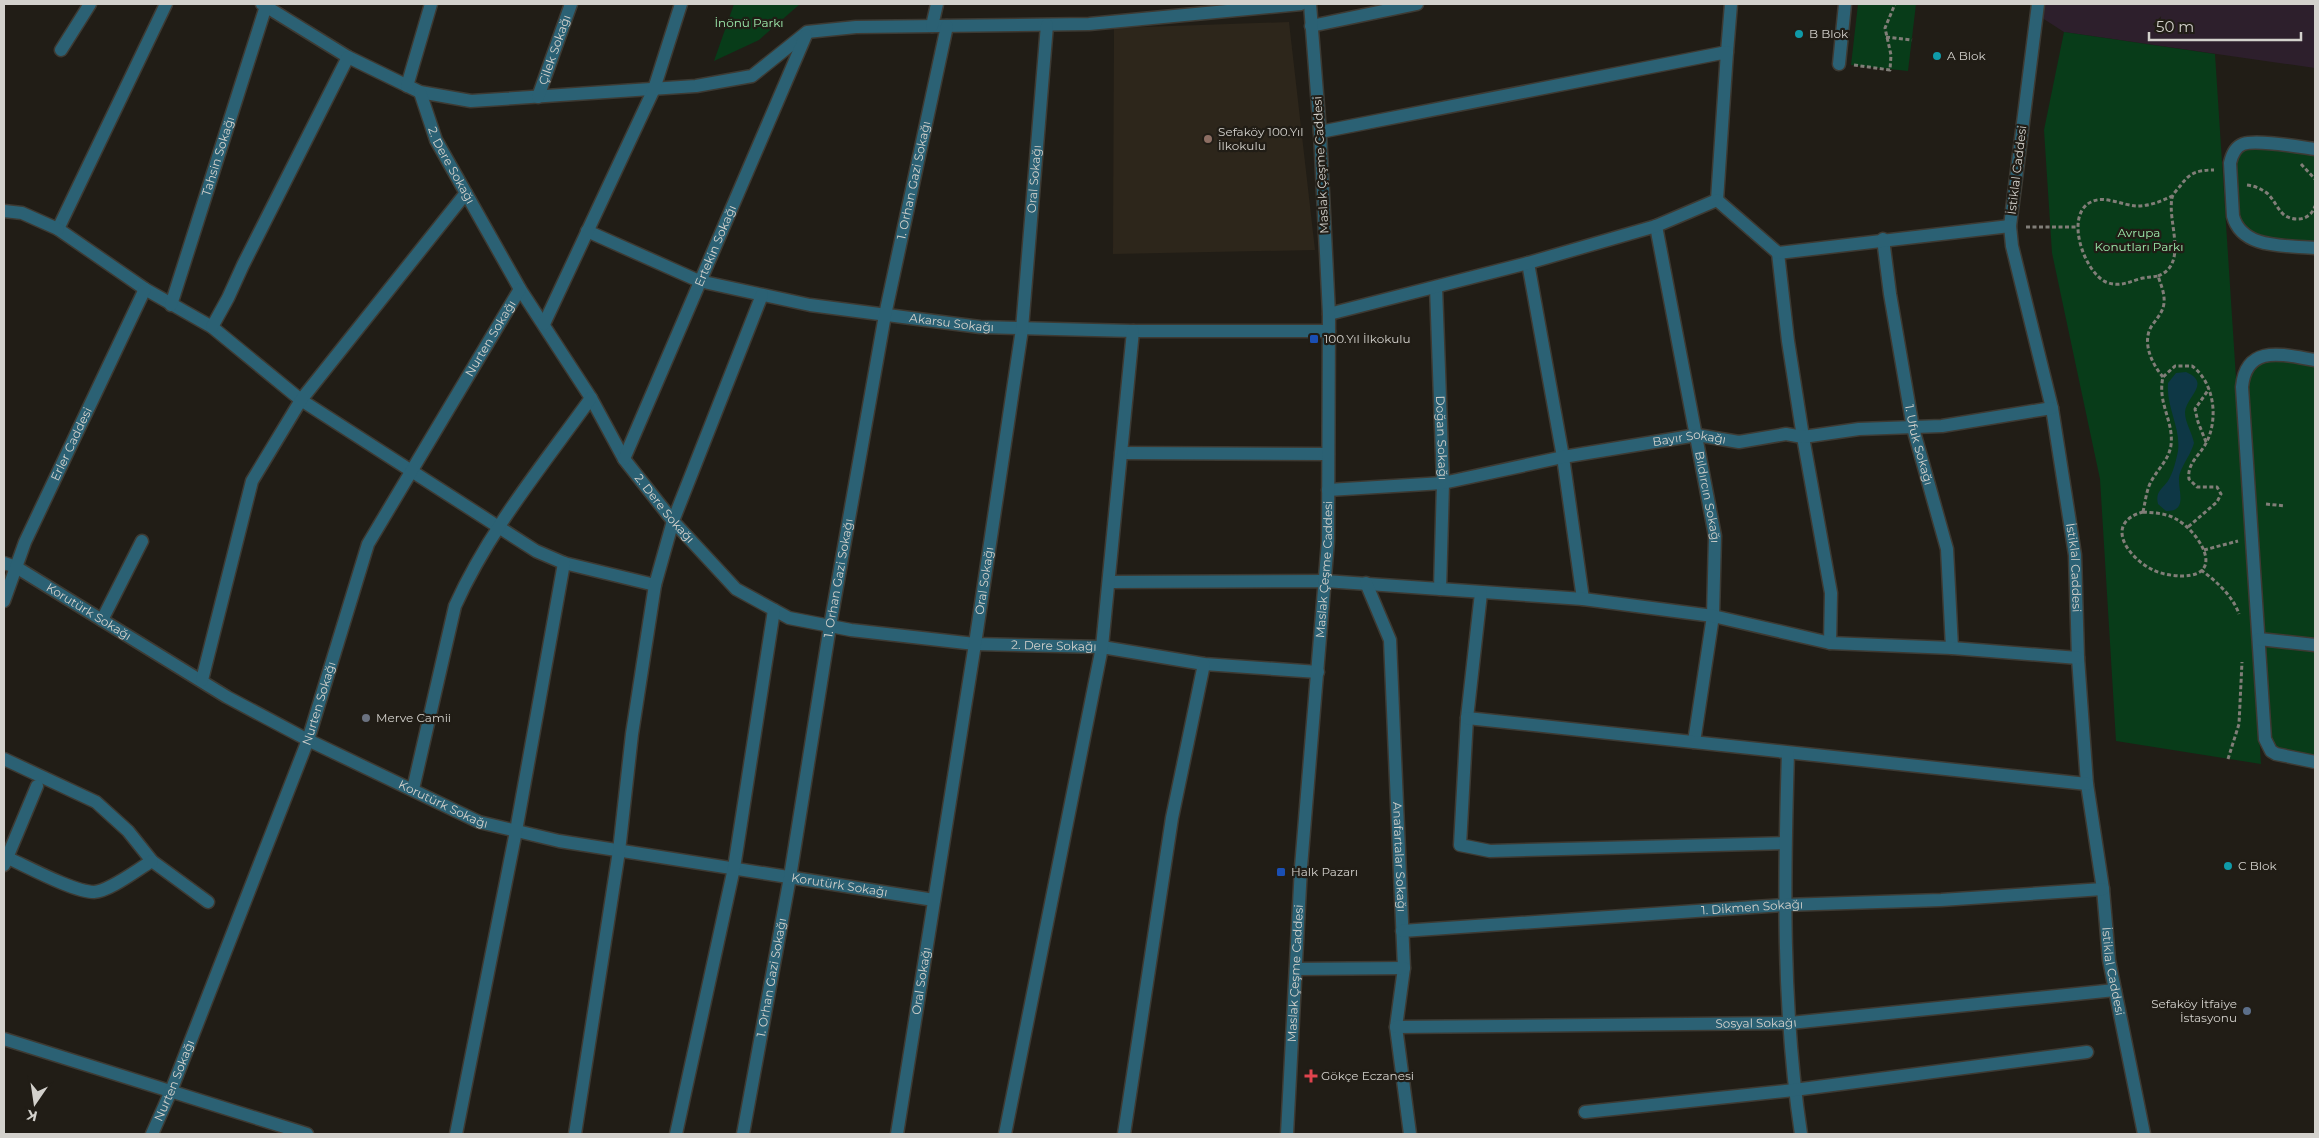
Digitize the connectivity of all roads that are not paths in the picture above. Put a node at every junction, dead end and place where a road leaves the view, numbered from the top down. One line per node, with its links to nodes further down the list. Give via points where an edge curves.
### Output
1 (90, 4): 19 (street)
2 (166, 4): 34 (street)
3 (431, 4): 23 (street)
4 (571, 4): 26 (street, Çilek Sokağı)
5 (680, 4): 24 (street)
6 (936, 4): 15 (street)
7 (1301, 4): 14 (street)
8 (1310, 4): 17 (street, Maslak Çeşme Caddesi)
9 (1417, 4): 17 (street)
10 (1731, 4): 20 (street)
11 (1845, 4): 22 (street)
12 (2038, 4): 33 (street, İstiklal Caddesi)
13 (264, 5): 21 (street); 45 (street, Tahsin Sokağı)
14 (1047, 25): 16 (street); 50 (street, Oral Sokağı)
15 (932, 26): 16 (street); 18 (street, via 856,27)
16 (947, 26): 47 (street, 1. Orhan Gazi Sokağı)
17 (1311, 26): 27 (street, Maslak Çeşme Caddesi)
18 (807, 32): 24 (street, via 752,76 696,86); 40 (street, Ertekin Sokağı)
19 (61, 50)
20 (1727, 52): 27 (street); 30 (street)
21 (348, 57): 23 (street); 49 (street)
22 (1839, 64)
23 (407, 86): 25 (street)
24 (654, 88): 26 (street); 35 (street)
25 (420, 92): 26 (street, via 472,101); 29 (street, 2. Dere Sokağı, via 436,140)
26 (538, 96)
27 (1320, 132): 46 (street, Maslak Çeşme Caddesi)
28 (2315, 149): 37 (street, via 2244,143 2232,154 2230,169 2235,225 2248,238)
29 (466, 192): 43 (street, 2. Dere Sokağı); 55 (street)
30 (1717, 200): 32 (street); 38 (street)
31 (4, 211): 34 (street, via 22,213)
32 (1656, 226): 39 (street); 58 (street, Bıldırcın Sokağı)
33 (2010, 226): 36 (street); 56 (street, İstiklal Caddesi, via 2015,262)
34 (58, 229): 42 (street)
35 (587, 231): 40 (street, Akarsu Sokağı); 48 (street)
36 (1883, 239): 38 (street); 57 (street, 1. Ufuk Sokağı)
37 (2315, 248)
38 (1778, 253): 59 (street)
39 (1528, 263): 41 (street); 62 (street)
40 (699, 281): 44 (street, Akarsu Sokağı); 63 (street, Ertekin Sokağı)
41 (1436, 287): 46 (street); 65 (street, Doğan Sokağı)
42 (145, 289): 45 (street); 71 (street, Erler Caddesi, via 25,542)
43 (520, 289): 48 (street, 2. Dere Sokağı); 64 (street, Nurten Sokağı)
44 (762, 295): 47 (street, Akarsu Sokağı); 67 (street)
45 (171, 305): 49 (street)
46 (1329, 314): 52 (street, Maslak Çeşme Caddesi)
47 (884, 315): 50 (street, Akarsu Sokağı); 83 (street, 1. Orhan Gazi Sokağı)
48 (544, 324): 54 (street, 2. Dere Sokağı)
49 (212, 327): 55 (street)
50 (1022, 329): 51 (street, Akarsu Sokağı); 86 (street, Oral Sokağı)
51 (1133, 331): 52 (street, Akarsu Sokağı); 60 (street)
52 (1329, 331): 61 (street, Maslak Çeşme Caddesi)
53 (2315, 360): 84 (street, via 2264,355 2252,362 2242,387)
54 (591, 398): 63 (street, 2. Dere Sokağı); 68 (street)
55 (301, 400): 64 (street); 93 (street, via 252,481)
56 (2052, 408): 57 (street, Bayır Sokağı); 90 (street, İstiklal Caddesi, via 2075,555)
57 (1913, 428): 59 (street, Bayır Sokağı, via 1859,429); 89 (street, 1. Ufuk Sokağı, via 1947,549)
58 (1697, 435): 59 (street, Bayır Sokağı, via 1739,442 1786,434); 62 (street, Bayır Sokağı); 81 (street, Bıldırcın Sokağı, via 1715,536)
59 (1803, 437): 85 (street, via 1831,592)
60 (1121, 453): 61 (street); 73 (street)
61 (1328, 454): 66 (street, Maslak Çeşme Caddesi)
62 (1563, 457): 65 (street, Bayır Sokağı); 78 (street)
63 (624, 459): 67 (street, 2. Dere Sokağı)
64 (411, 471): 68 (street); 95 (street, Nurten Sokağı, via 368,544)
65 (1443, 483): 66 (street, Bayır Sokağı); 76 (street, Doğan Sokağı)
66 (1328, 490): 72 (street, Maslak Çeşme Caddesi)
67 (673, 521): 75 (street); 80 (street, 2. Dere Sokağı, via 736,589)
68 (498, 527): 70 (street); 102 (street, via 455,606)
69 (142, 542): 82 (street)
70 (564, 564): 75 (street); 103 (street)
71 (10, 565): 79 (street, Erler Caddesi); 82 (street, Korutürk Sokağı)
72 (1325, 581): 73 (street); 74 (street); 92 (street, Maslak Çeşme Caddesi)
73 (1108, 582): 88 (street)
74 (1366, 583): 76 (street); 114 (street, Anafartalar Sokağı, via 1390,640)
75 (656, 584): 105 (street, via 632,734)
76 (1440, 589): 77 (street)
77 (1481, 593): 78 (street); 94 (street)
78 (1583, 599): 81 (street)
79 (4, 601)
80 (774, 610): 83 (street, 2. Dere Sokağı, via 789,618); 108 (street)
81 (1713, 616): 85 (street); 96 (street, Bıldırcın Sokağı)
82 (102, 620): 93 (street, Korutürk Sokağı)
83 (830, 626): 86 (street, 2. Dere Sokağı); 109 (street, 1. Orhan Gazi Sokağı)
84 (2259, 639): 87 (street); 99 (street, via 2267,745 2282,757)
85 (1830, 643): 89 (street)
86 (975, 644): 88 (street, 2. Dere Sokağı); 111 (street, Oral Sokağı)
87 (2315, 645)
88 (1102, 647): 91 (street, 2. Dere Sokağı); 132 (street)
89 (1952, 648): 90 (street)
90 (2078, 658): 100 (street, İstiklal Caddesi)
91 (1204, 664): 92 (street, 2. Dere Sokağı); 133 (street, via 1172,818)
92 (1318, 672): 115 (street, Maslak Çeşme Caddesi)
93 (202, 680): 95 (street, Korutürk Sokağı)
94 (1467, 718): 96 (street); 104 (street, via 1460,845 1490,851)
95 (308, 740): 102 (street, Korutürk Sokağı); 123 (street, Nurten Sokağı)
96 (1694, 742): 97 (street)
97 (1788, 753): 100 (street); 104 (street)
98 (4, 759): 106 (street, via 96,802 128,831)
99 (2315, 762)
100 (2087, 784): 110 (street, İstiklal Caddesi)
101 (37, 786): 107 (street)
102 (413, 789): 103 (street, Korutürk Sokağı, via 479,822)
103 (516, 831): 105 (street, Korutürk Sokağı); 127 (street)
104 (1785, 843): 113 (street)
105 (619, 850): 108 (street, Korutürk Sokağı); 128 (street)
106 (152, 861): 107 (street, via 95,892); 112 (street)
107 (6, 862)
108 (734, 868): 109 (street, Korutürk Sokağı); 129 (street)
109 (790, 877): 111 (street, Korutürk Sokağı); 130 (street, 1. Orhan Gazi Sokağı)
110 (2103, 889): 113 (street, 1. Dikmen Sokağı, via 1941,900); 117 (street, İstiklal Caddesi)
111 (934, 900): 131 (street, Oral Sokağı)
112 (208, 902)
113 (1784, 905): 114 (street, 1. Dikmen Sokağı); 118 (street)
114 (1402, 931): 116 (street, Anafartalar Sokağı)
115 (1296, 968): 116 (street); 134 (street, Maslak Çeşme Caddesi)
116 (1404, 968): 119 (street, Anafartalar Sokağı)
117 (2114, 990): 118 (street, Sosyal Sokağı); 137 (street, İstiklal Caddesi)
118 (1790, 1023): 119 (street, Sosyal Sokağı); 122 (street)
119 (1396, 1027): 135 (street, Anafartalar Sokağı)
120 (4, 1039): 123 (street)
121 (2087, 1052): 122 (street)
122 (1794, 1090): 124 (street); 136 (street)
123 (171, 1091): 125 (street, Nurten Sokağı); 126 (street)
124 (1585, 1112)
125 (152, 1134)
126 (307, 1134)
127 (456, 1134)
128 (575, 1134)
129 (676, 1134)
130 (743, 1134)
131 (897, 1134)
132 (1006, 1134)
133 (1124, 1134)
134 (1287, 1134)
135 (1410, 1134)
136 (1801, 1134)
137 (2144, 1134)

